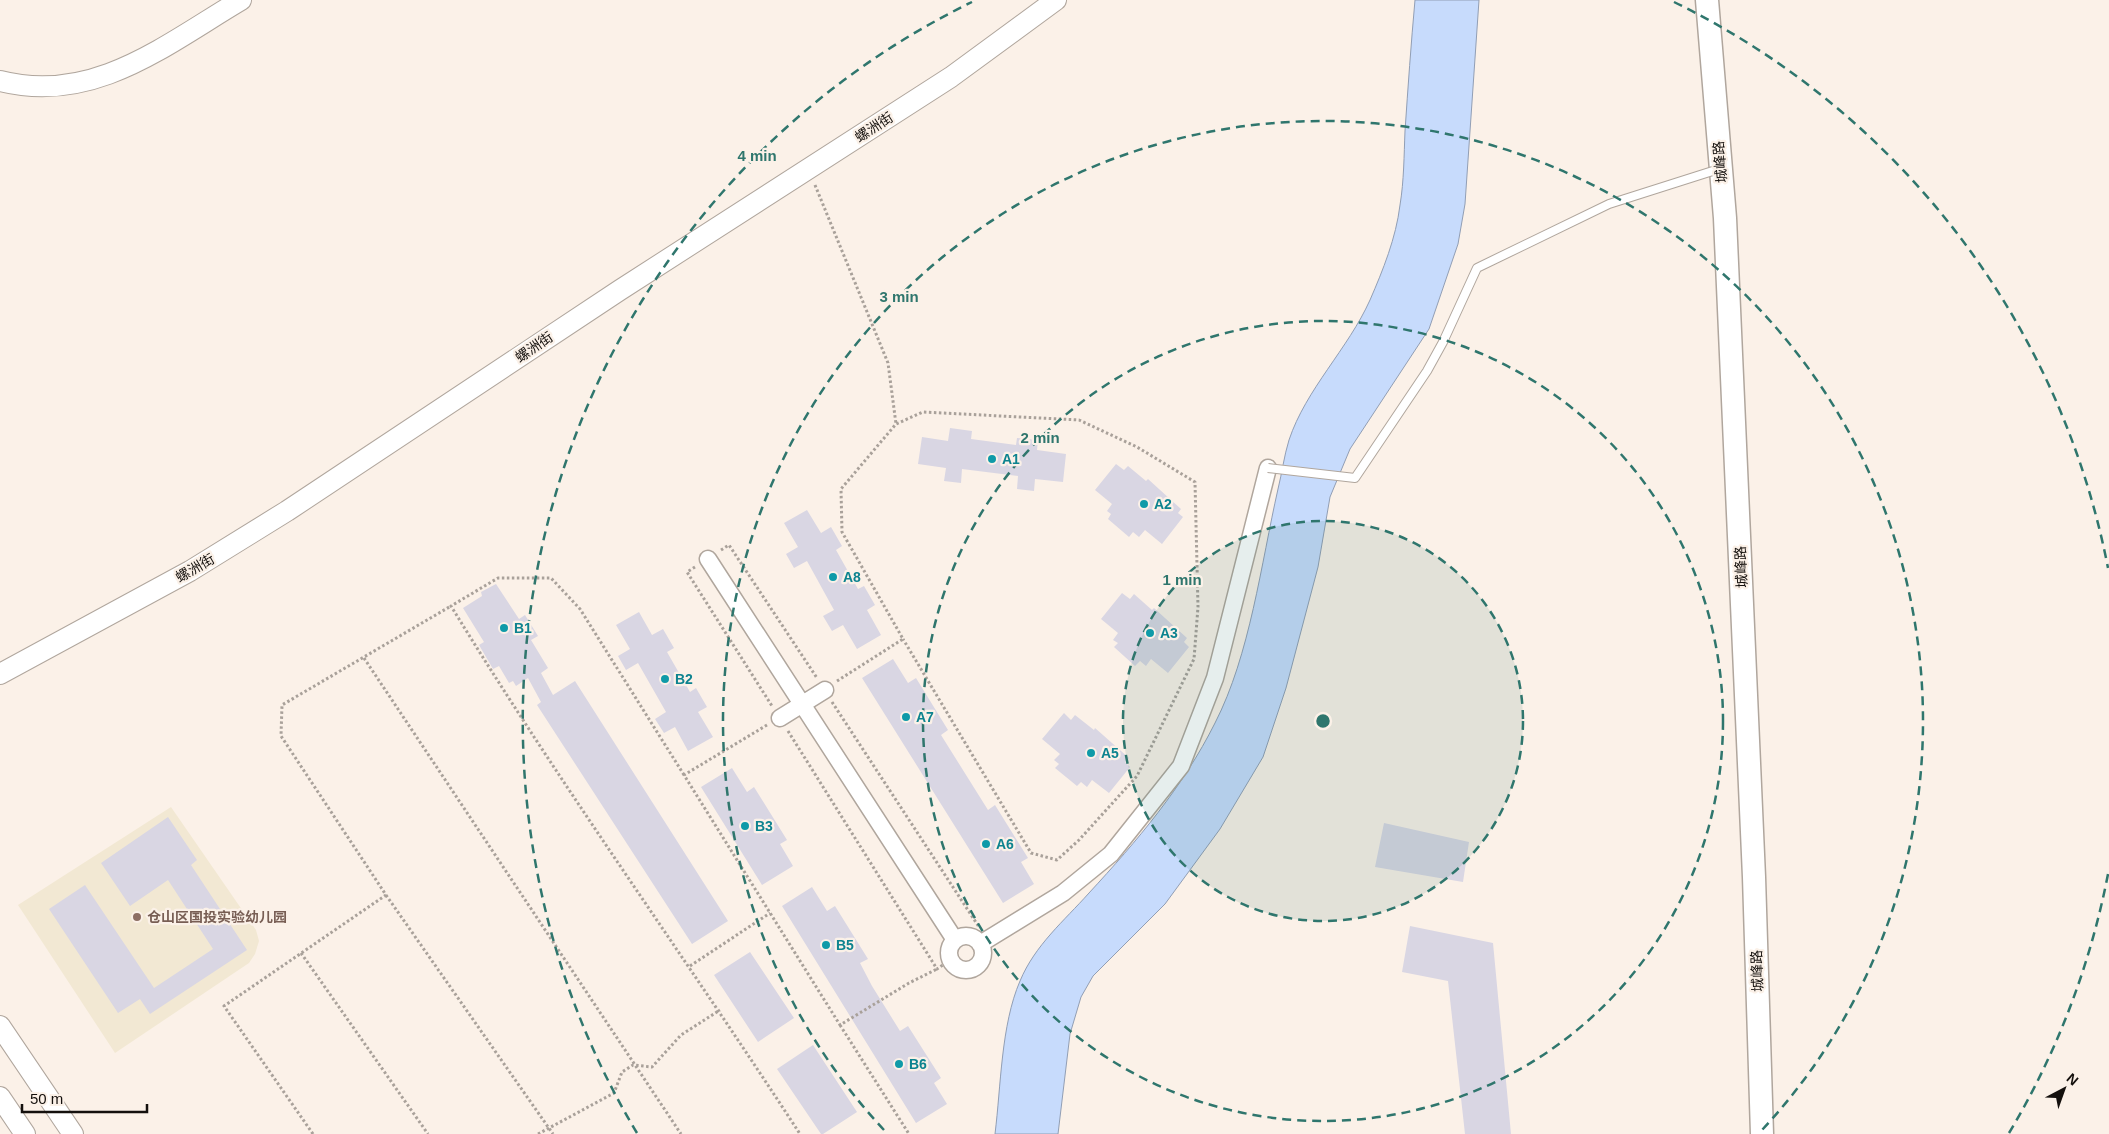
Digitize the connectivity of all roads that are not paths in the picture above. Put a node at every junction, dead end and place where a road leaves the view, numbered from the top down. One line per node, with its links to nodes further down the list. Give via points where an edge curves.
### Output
1 (240, 0): 4 (street, via 104,78 44,87)
2 (1056, 0): 8 (street, 螺洲街, via 951,77 216,556)
3 (1706, 0): 16 (main road, 城峰路, via 1725,218)
4 (0, 81)
5 (1719, 169): 6 (lane, bridge, via 1609,204 1477,268 1443,342 1355,478)
6 (1268, 468): 13 (street, via 1215,678 1182,766 1111,854 1063,892)
7 (708, 559): 10 (street)
8 (0, 674)
9 (825, 690): 10 (street)
10 (802, 704): 11 (street); 12 (street)
11 (780, 718)
12 (955, 940): 13 (street, via 966,936); 13 (street, via 944,964 964,970 974,968 982,960)
13 (983, 942)
14 (0, 1026): 18 (street)
15 (0, 1097): 17 (street)
16 (1764, 1129)
17 (25, 1134)
18 (73, 1134)

